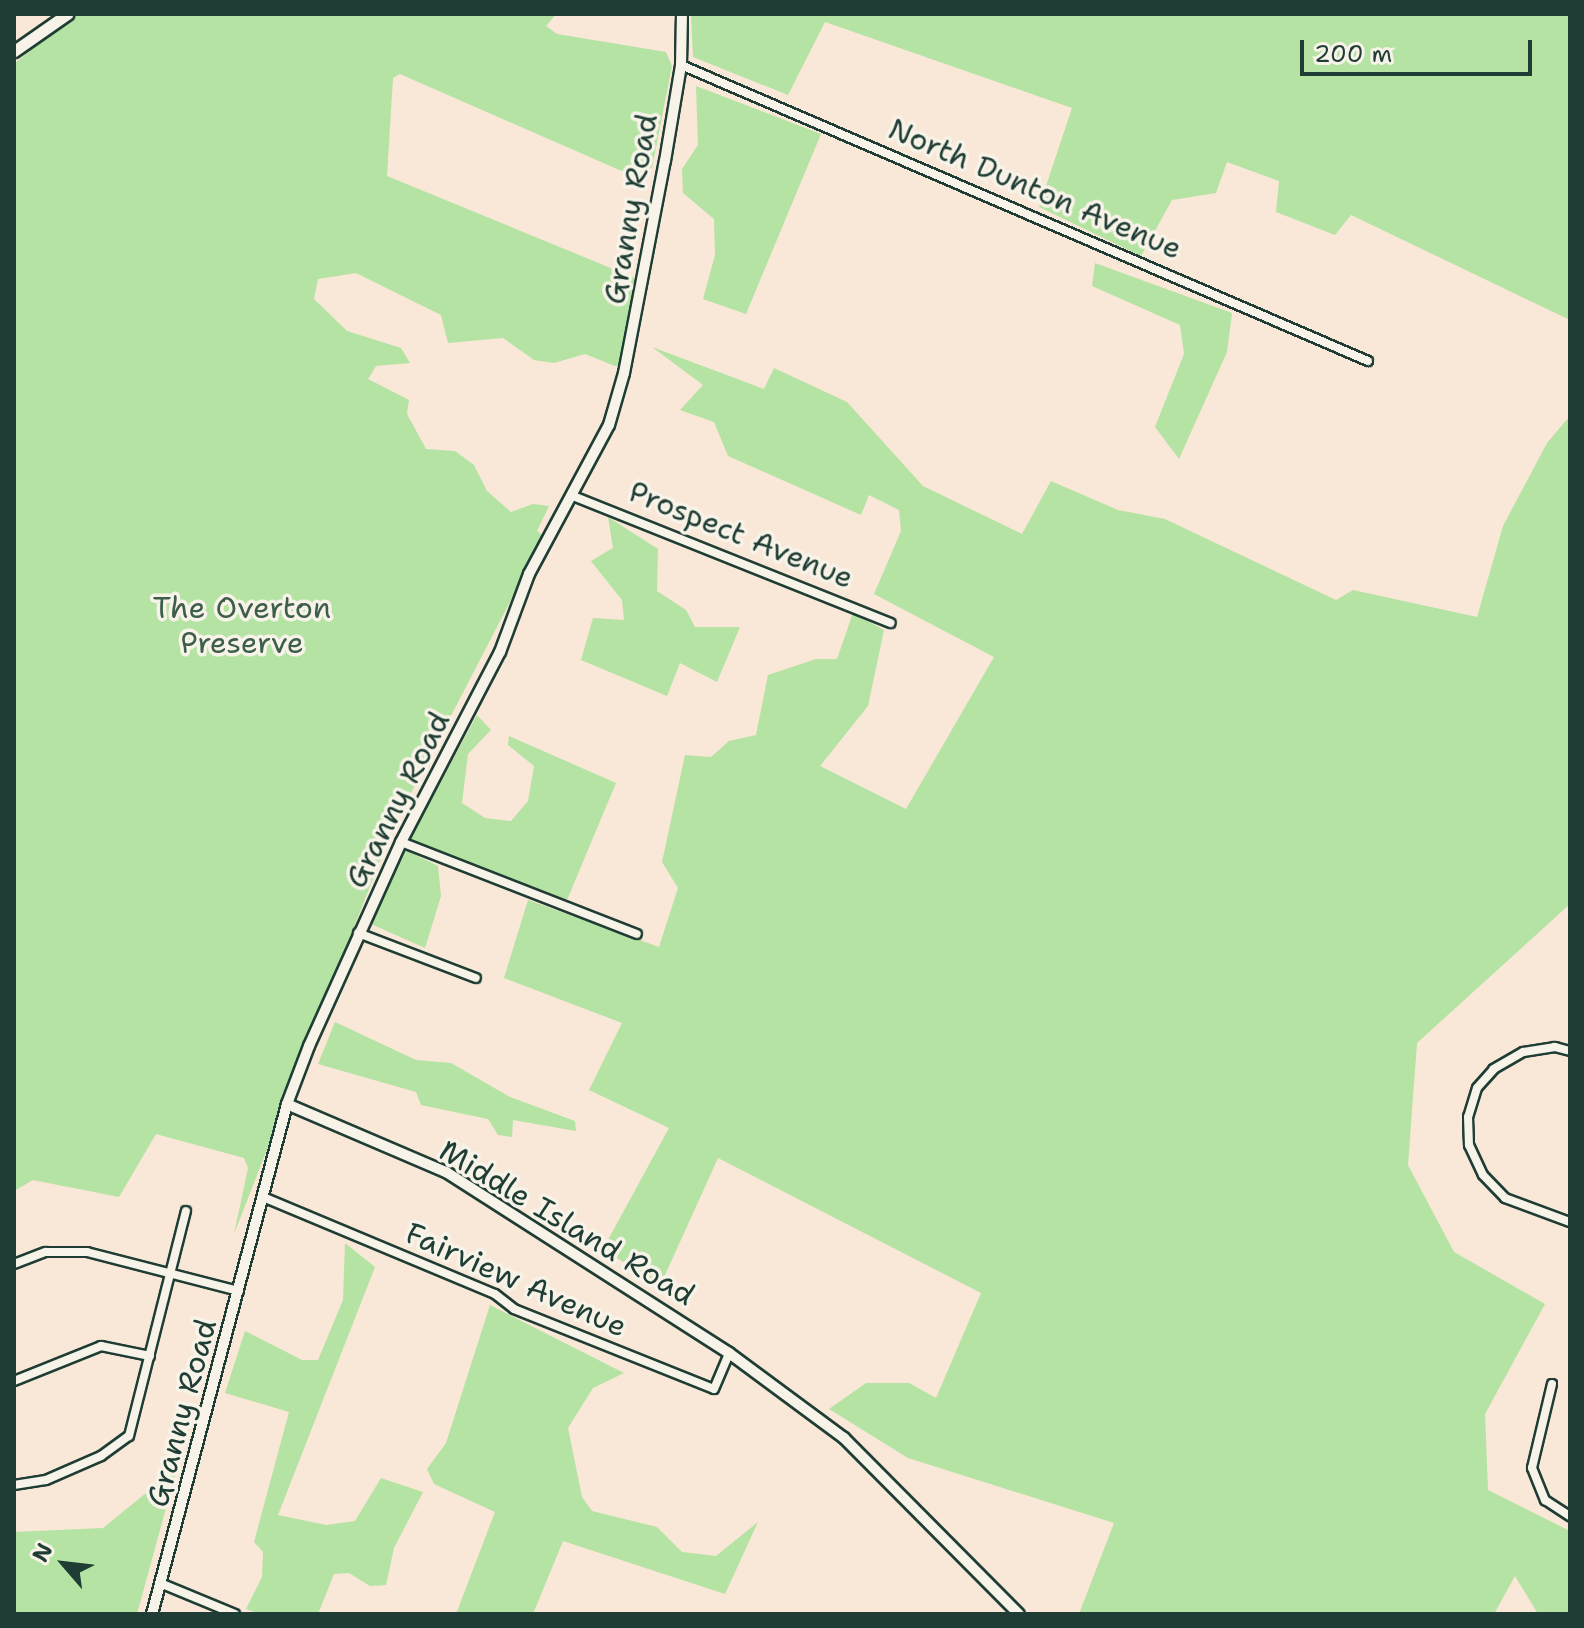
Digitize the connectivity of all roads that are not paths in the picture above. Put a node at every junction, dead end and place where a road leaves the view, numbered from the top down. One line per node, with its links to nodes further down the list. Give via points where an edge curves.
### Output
1 (67, 14): 3 (main road)
2 (682, 14): 4 (street, Granny Road)
3 (14, 51)
4 (681, 65): 5 (street, North Dunton Avenue); 6 (street, Granny Road, via 624,373 609,425)
5 (1368, 361)
6 (573, 496): 7 (street, Prospect Avenue); 8 (street, Granny Road, via 529,574 484,685)
7 (891, 623)
8 (401, 842): 9 (street, Granny Road); 10 (street)
9 (358, 933): 11 (street); 13 (street, Granny Road)
10 (637, 934)
11 (476, 978)
12 (1570, 1051): 16 (street, via 1555,1047 1523,1052 1494,1069 1477,1088 1468,1117 1469,1145 1505,1198)
13 (287, 1104): 14 (street, Granny Road); 20 (street, Middle Island Road, via 446,1172)
14 (263, 1197): 19 (street, Granny Road); 20 (street, Fairview Avenue, via 495,1294 514,1309 714,1389)
15 (186, 1211): 18 (street)
16 (1570, 1222)
17 (14, 1264): 18 (street, via 61,1250)
18 (169, 1272): 19 (street); 21 (street)
19 (239, 1291): 26 (street, Granny Road)
20 (729, 1353): 29 (street, Middle Island Road, via 844,1438)
21 (150, 1356): 22 (street, via 101,1346); 24 (street, via 123,1444 46,1480)
22 (14, 1381)
23 (1552, 1384): 25 (street, via 1532,1468 1545,1500)
24 (14, 1485)
25 (1570, 1516)
26 (160, 1583): 27 (street, Granny Road); 28 (street)
27 (152, 1614)
28 (235, 1614)
29 (1019, 1614)

